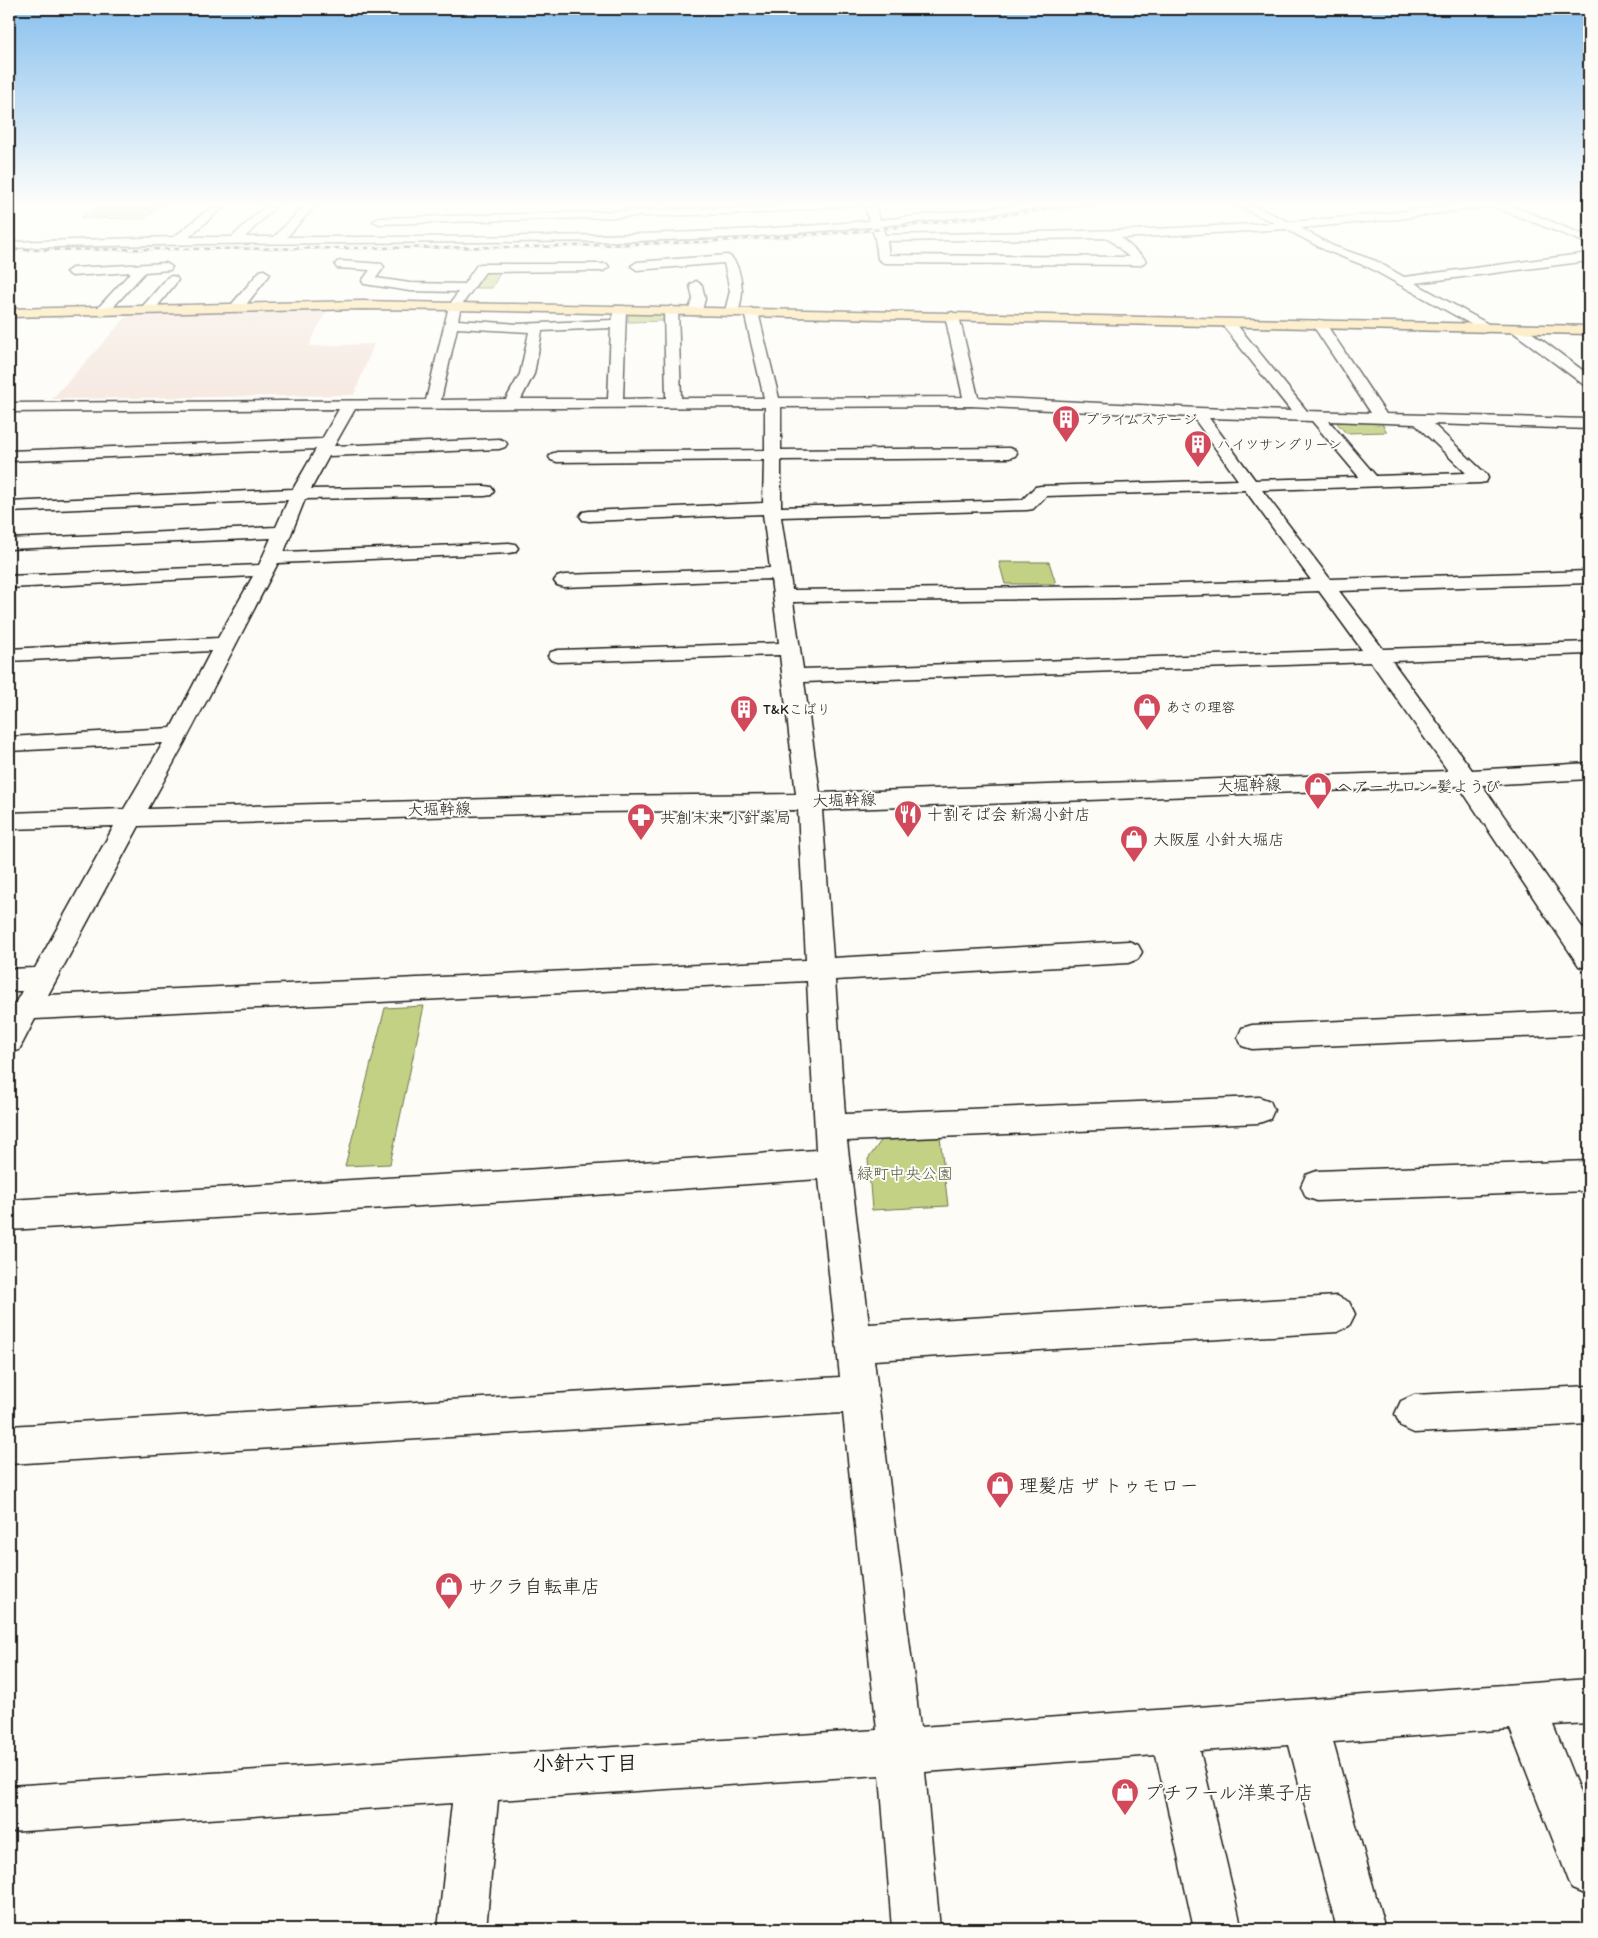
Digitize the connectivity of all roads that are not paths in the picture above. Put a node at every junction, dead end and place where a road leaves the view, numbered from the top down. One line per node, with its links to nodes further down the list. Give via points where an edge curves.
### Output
1 (119, 292): 13 (street)
2 (162, 292): 11 (street)
3 (249, 292): 9 (street)
4 (463, 292): 8 (street)
5 (698, 292): 14 (street)
6 (736, 292): 15 (street)
7 (1423, 292): 24 (street)
8 (455, 306): 9 (main road); 10 (main road); 20 (street)
9 (236, 308): 11 (main road)
10 (619, 309): 12 (main road); 21 (street)
11 (147, 310): 13 (main road)
12 (671, 310): 14 (main road); 29 (street)
13 (102, 311): 17 (main road)
14 (696, 311): 15 (main road)
15 (732, 312): 16 (main road)
16 (751, 312): 18 (main road); 34 (street)
17 (9, 313)
18 (952, 316): 19 (main road); 30 (street)
19 (1228, 323): 22 (main road); 37 (street)
20 (451, 324): 23 (street); 33 (street)
21 (618, 324): 23 (street); 28 (street)
22 (1319, 324): 24 (main road); 38 (street)
23 (536, 328): 31 (street, via 527,374)
24 (1485, 328): 25 (main road)
25 (1518, 329): 26 (main road); 27 (street)
26 (1589, 330)
27 (1588, 380)
28 (615, 402): 29 (street); 31 (street)
29 (674, 402): 34 (street)
30 (971, 402): 34 (street); 36 (street)
31 (512, 403): 33 (street)
32 (350, 404): 33 (street); 35 (street); 43 (street)
33 (433, 404)
34 (773, 404): 45 (street)
35 (15, 406): 39 (street)
36 (1198, 413): 37 (street); 49 (street)
37 (1310, 416): 38 (street); 48 (street)
38 (1382, 419): 40 (street)
39 (9, 420)
40 (1420, 420): 41 (street); 48 (street, via 1480,478)
41 (1589, 424)
42 (499, 444): 43 (street)
43 (325, 447): 46 (street); 51 (street)
44 (1009, 453): 45 (street)
45 (773, 454): 47 (street); 53 (street)
46 (9, 456)
47 (557, 457)
48 (1372, 482): 49 (street)
49 (1249, 485): 53 (street, via 1041,491 1027,505); 63 (street)
50 (485, 491): 51 (street)
51 (299, 494): 52 (street); 55 (street)
52 (9, 507)
53 (772, 510): 54 (street); 59 (street)
54 (589, 516)
55 (282, 532): 56 (street); 58 (street)
56 (9, 544)
57 (509, 548): 58 (street)
58 (269, 564): 62 (street); 65 (street)
59 (779, 572): 61 (street); 64 (street)
60 (1589, 577): 63 (street)
61 (564, 581)
62 (9, 582)
63 (1326, 586): 64 (street); 70 (street)
64 (783, 596): 67 (street)
65 (225, 644): 68 (street); 72 (street)
66 (1589, 648): 70 (street)
67 (789, 649): 69 (street); 71 (street)
68 (9, 655)
69 (558, 656)
70 (1377, 656): 71 (street); 75 (street)
71 (793, 676): 76 (street)
72 (179, 735): 73 (street); 77 (street)
73 (9, 744)
74 (1589, 771): 75 (street, 大堀幹線)
75 (1465, 778): 76 (street, 大堀幹線); 79 (street)
76 (809, 802): 77 (street, 大堀幹線, via 591,804); 82 (street)
77 (131, 817): 78 (street, 大堀幹線); 83 (street)
78 (9, 822)
79 (1580, 929): 81 (street)
80 (1128, 952): 82 (street)
81 (1589, 958)
82 (820, 970): 85 (street); 90 (street)
83 (44, 978): 84 (street); 85 (street)
84 (9, 980)
85 (27, 1008): 88 (street)
86 (1589, 1022): 87 (street)
87 (1252, 1037)
88 (9, 1041)
89 (1259, 1110): 90 (street)
90 (832, 1146): 93 (street, via 706,1174); 95 (street)
91 (1589, 1176): 92 (street)
92 (1318, 1186)
93 (9, 1215)
94 (1337, 1314): 95 (street)
95 (854, 1343): 96 (street)
96 (860, 1394): 99 (street); 104 (street)
97 (1589, 1405): 98 (street)
98 (1414, 1414)
99 (9, 1445)
100 (1589, 1701): 101 (street)
101 (1523, 1706): 102 (street); 107 (street)
102 (1305, 1722): 103 (street); 111 (street)
103 (1173, 1731): 104 (street); 110 (street)
104 (901, 1751): 105 (street); 109 (street)
105 (477, 1778): 106 (street); 108 (street)
106 (9, 1809)
107 (1589, 1872)
108 (462, 1929)
109 (916, 1929)
110 (1218, 1929)
111 (1361, 1929)

